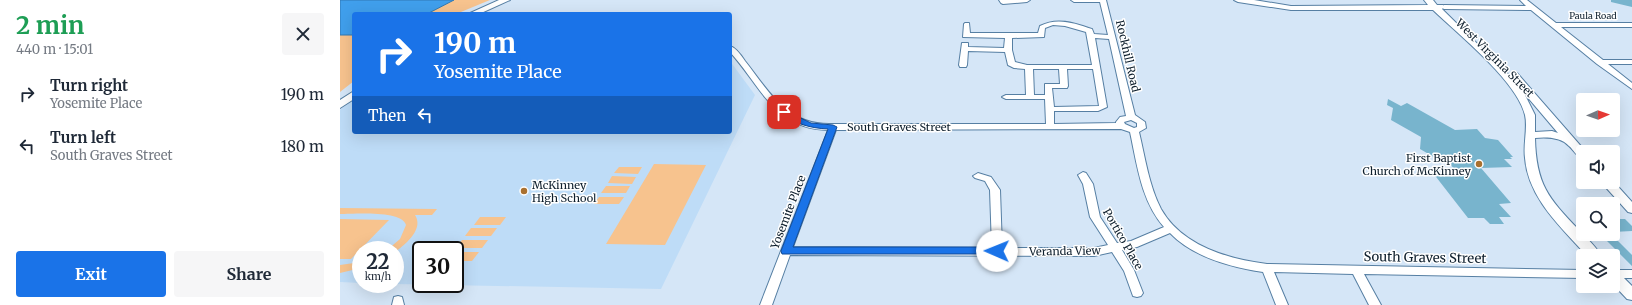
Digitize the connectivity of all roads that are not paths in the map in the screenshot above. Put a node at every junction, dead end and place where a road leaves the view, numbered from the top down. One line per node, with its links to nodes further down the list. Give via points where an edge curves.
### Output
1 (497, 0): 12 (main road)
2 (506, 0): 13 (main road)
3 (1002, 0): 4 (street)
4 (1027, 0)
5 (1074, 0): 6 (street)
6 (1103, 0): 20 (street, Rockhill Road)
7 (1238, 0): 10 (main road, via 1291,8)
8 (1428, 0): 10 (main road, West Virginia Street)
9 (1523, 0): 11 (street)
10 (1439, 5): 11 (street); 24 (main road, West Virginia Street)
11 (1532, 8): 15 (street)
12 (467, 12)
13 (477, 12)
14 (967, 24): 17 (street)
15 (1554, 25): 16 (street, Paula Road); 25 (street)
16 (1632, 25)
17 (966, 35): 18 (street); 21 (street)
18 (1009, 36): 19 (street, via 1041,36 1042,27 1056,23 1089,31); 23 (street)
19 (1091, 36): 20 (street); 30 (street)
20 (1112, 37): 40 (street, Rockhill Road)
21 (965, 49): 23 (street); 27 (street)
22 (732, 50): 44 (street, South Graves Street, via 784,112 800,122)
23 (1008, 50): 28 (street, via 1011,63)
24 (1496, 61): 41 (main road, via 1527,106); 45 (main road, West Virginia Street)
25 (1600, 62): 26 (street); 32 (street)
26 (1632, 62)
27 (963, 65)
28 (1029, 67): 29 (street); 36 (street)
29 (1063, 67): 30 (street); 37 (street, via 1064,86 1048,86)
30 (1096, 67): 39 (street, via 1103,107)
31 (352, 87): 34 (main road)
32 (1632, 87)
33 (352, 96): 38 (main road)
34 (340, 97)
35 (1006, 97): 36 (street)
36 (1030, 97): 37 (street)
37 (1049, 97): 39 (street)
38 (340, 105)
39 (1050, 109): 43 (street)
40 (1131, 117): 42 (street, via 1123,119); 46 (street, via 1143,124 1141,129)
41 (1530, 121): 45 (main road, via 1546,129 1553,130); 47 (main road)
42 (1121, 124): 43 (street, South Graves Street); 46 (street)
43 (1052, 126): 44 (street, South Graves Street)
44 (833, 127): 56 (street, Yosemite Place)
45 (1559, 127): 48 (main road, West Virginia Street)
46 (1134, 131): 53 (street, via 1151,196 1160,215)
47 (1530, 135): 48 (main road, via 1556,135); 55 (main road, via 1530,163 1537,186 1560,219)
48 (1574, 145)
49 (1083, 175): 54 (street, Portico Place, via 1088,184 1095,217)
50 (978, 176): 57 (street, via 988,179 995,190)
51 (1613, 189): 52 (main road)
52 (1632, 209)
53 (1171, 228): 54 (street, Veranda View); 58 (street, South Graves Street, via 1194,244 1224,259)
54 (1115, 249): 57 (street, Veranda View, via 1081,253); 64 (street, Portico Place, via 1129,270)
55 (1588, 249)
56 (786, 251): 57 (street, Veranda View); 66 (street, Yosemite Place)
57 (997, 251)
58 (1267, 268): 59 (street, South Graves Street); 67 (street)
59 (1357, 270): 60 (street, South Graves Street); 68 (street)
60 (1576, 274)
61 (1632, 274): 62 (street)
62 (1620, 275)
63 (1620, 283): 65 (main road)
64 (1137, 293)
65 (1632, 296)
66 (766, 305)
67 (1282, 305)
68 (1375, 305)

